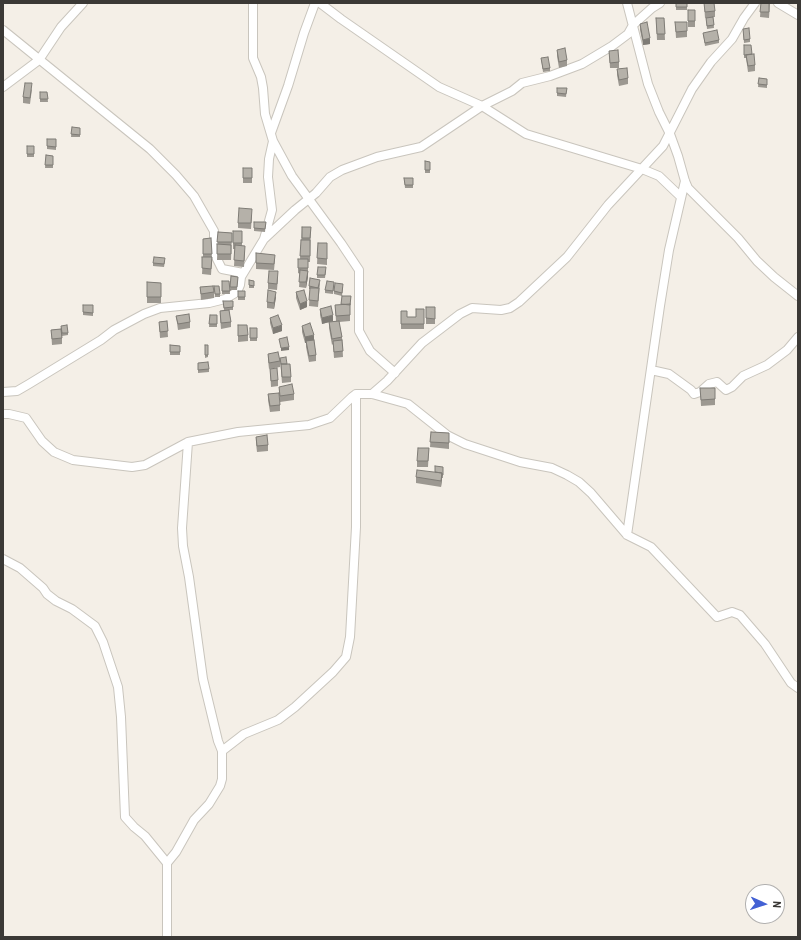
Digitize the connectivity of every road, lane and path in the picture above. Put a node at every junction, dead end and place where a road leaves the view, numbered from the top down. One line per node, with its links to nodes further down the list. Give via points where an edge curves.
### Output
1 (83, 3): 12 (street, via 60,27)
2 (253, 3): 16 (street, via 254,58 261,77 265,114)
3 (315, 3): 16 (street)
4 (320, 3): 14 (street, via 341,20 404,61 424,78)
5 (627, 3): 10 (street)
6 (660, 3): 10 (street)
7 (755, 3): 15 (street, via 732,39 711,62 692,89)
8 (778, 3): 9 (street)
9 (798, 15)
10 (633, 25): 14 (street, via 628,34 582,64 522,83); 15 (street, via 648,84)
11 (3, 30): 12 (street)
12 (39, 60): 13 (street); 22 (street, via 150,149 176,175 194,196 214,231 214,254 222,269)
13 (3, 87)
14 (482, 106): 17 (street, via 526,134); 20 (street, via 421,147 342,170)
15 (670, 134): 17 (street, via 663,146); 18 (street)
16 (272, 137): 20 (street, via 292,176); 21 (street, via 268,177 272,210)
17 (642, 169): 19 (street, via 659,176); 26 (street, via 608,205 567,257 519,302 501,310 472,308 460,314 422,343)
18 (685, 181): 19 (street); 23 (street, via 688,188 757,261)
19 (681, 197): 25 (street, via 669,250)
20 (309, 199): 21 (street); 26 (street, via 359,270 359,331 370,351)
21 (264, 239): 22 (street)
22 (243, 273): 27 (street, via 237,292 225,299 160,308 144,314 114,330 30,384 17,391)
23 (798, 296)
24 (798, 337): 25 (street, via 787,350 767,365 743,376 726,390 717,382 694,394 669,374)
25 (651, 370): 32 (street)
26 (395, 373): 29 (street)
27 (3, 392)
28 (356, 394): 29 (street); 31 (street, via 330,418 309,425 238,432); 35 (street, via 356,527 350,637 346,657 333,672 278,720 244,734)
29 (372, 394): 32 (street, via 408,404 447,435 464,444 567,474 591,493)
30 (3, 414): 31 (street, via 26,418 42,441 54,452 79,461 132,467 145,465)
31 (188, 442): 35 (street, via 183,546 203,679)
32 (627, 535): 34 (street, via 651,547 717,617 732,612 740,615 765,644 791,683)
33 (3, 559): 36 (street, via 20,568 56,601 95,626 118,687 122,717 126,817)
34 (798, 688)
35 (222, 750): 36 (street, via 220,786 209,804 194,820)
36 (167, 863): 37 (street)
37 (167, 937)

